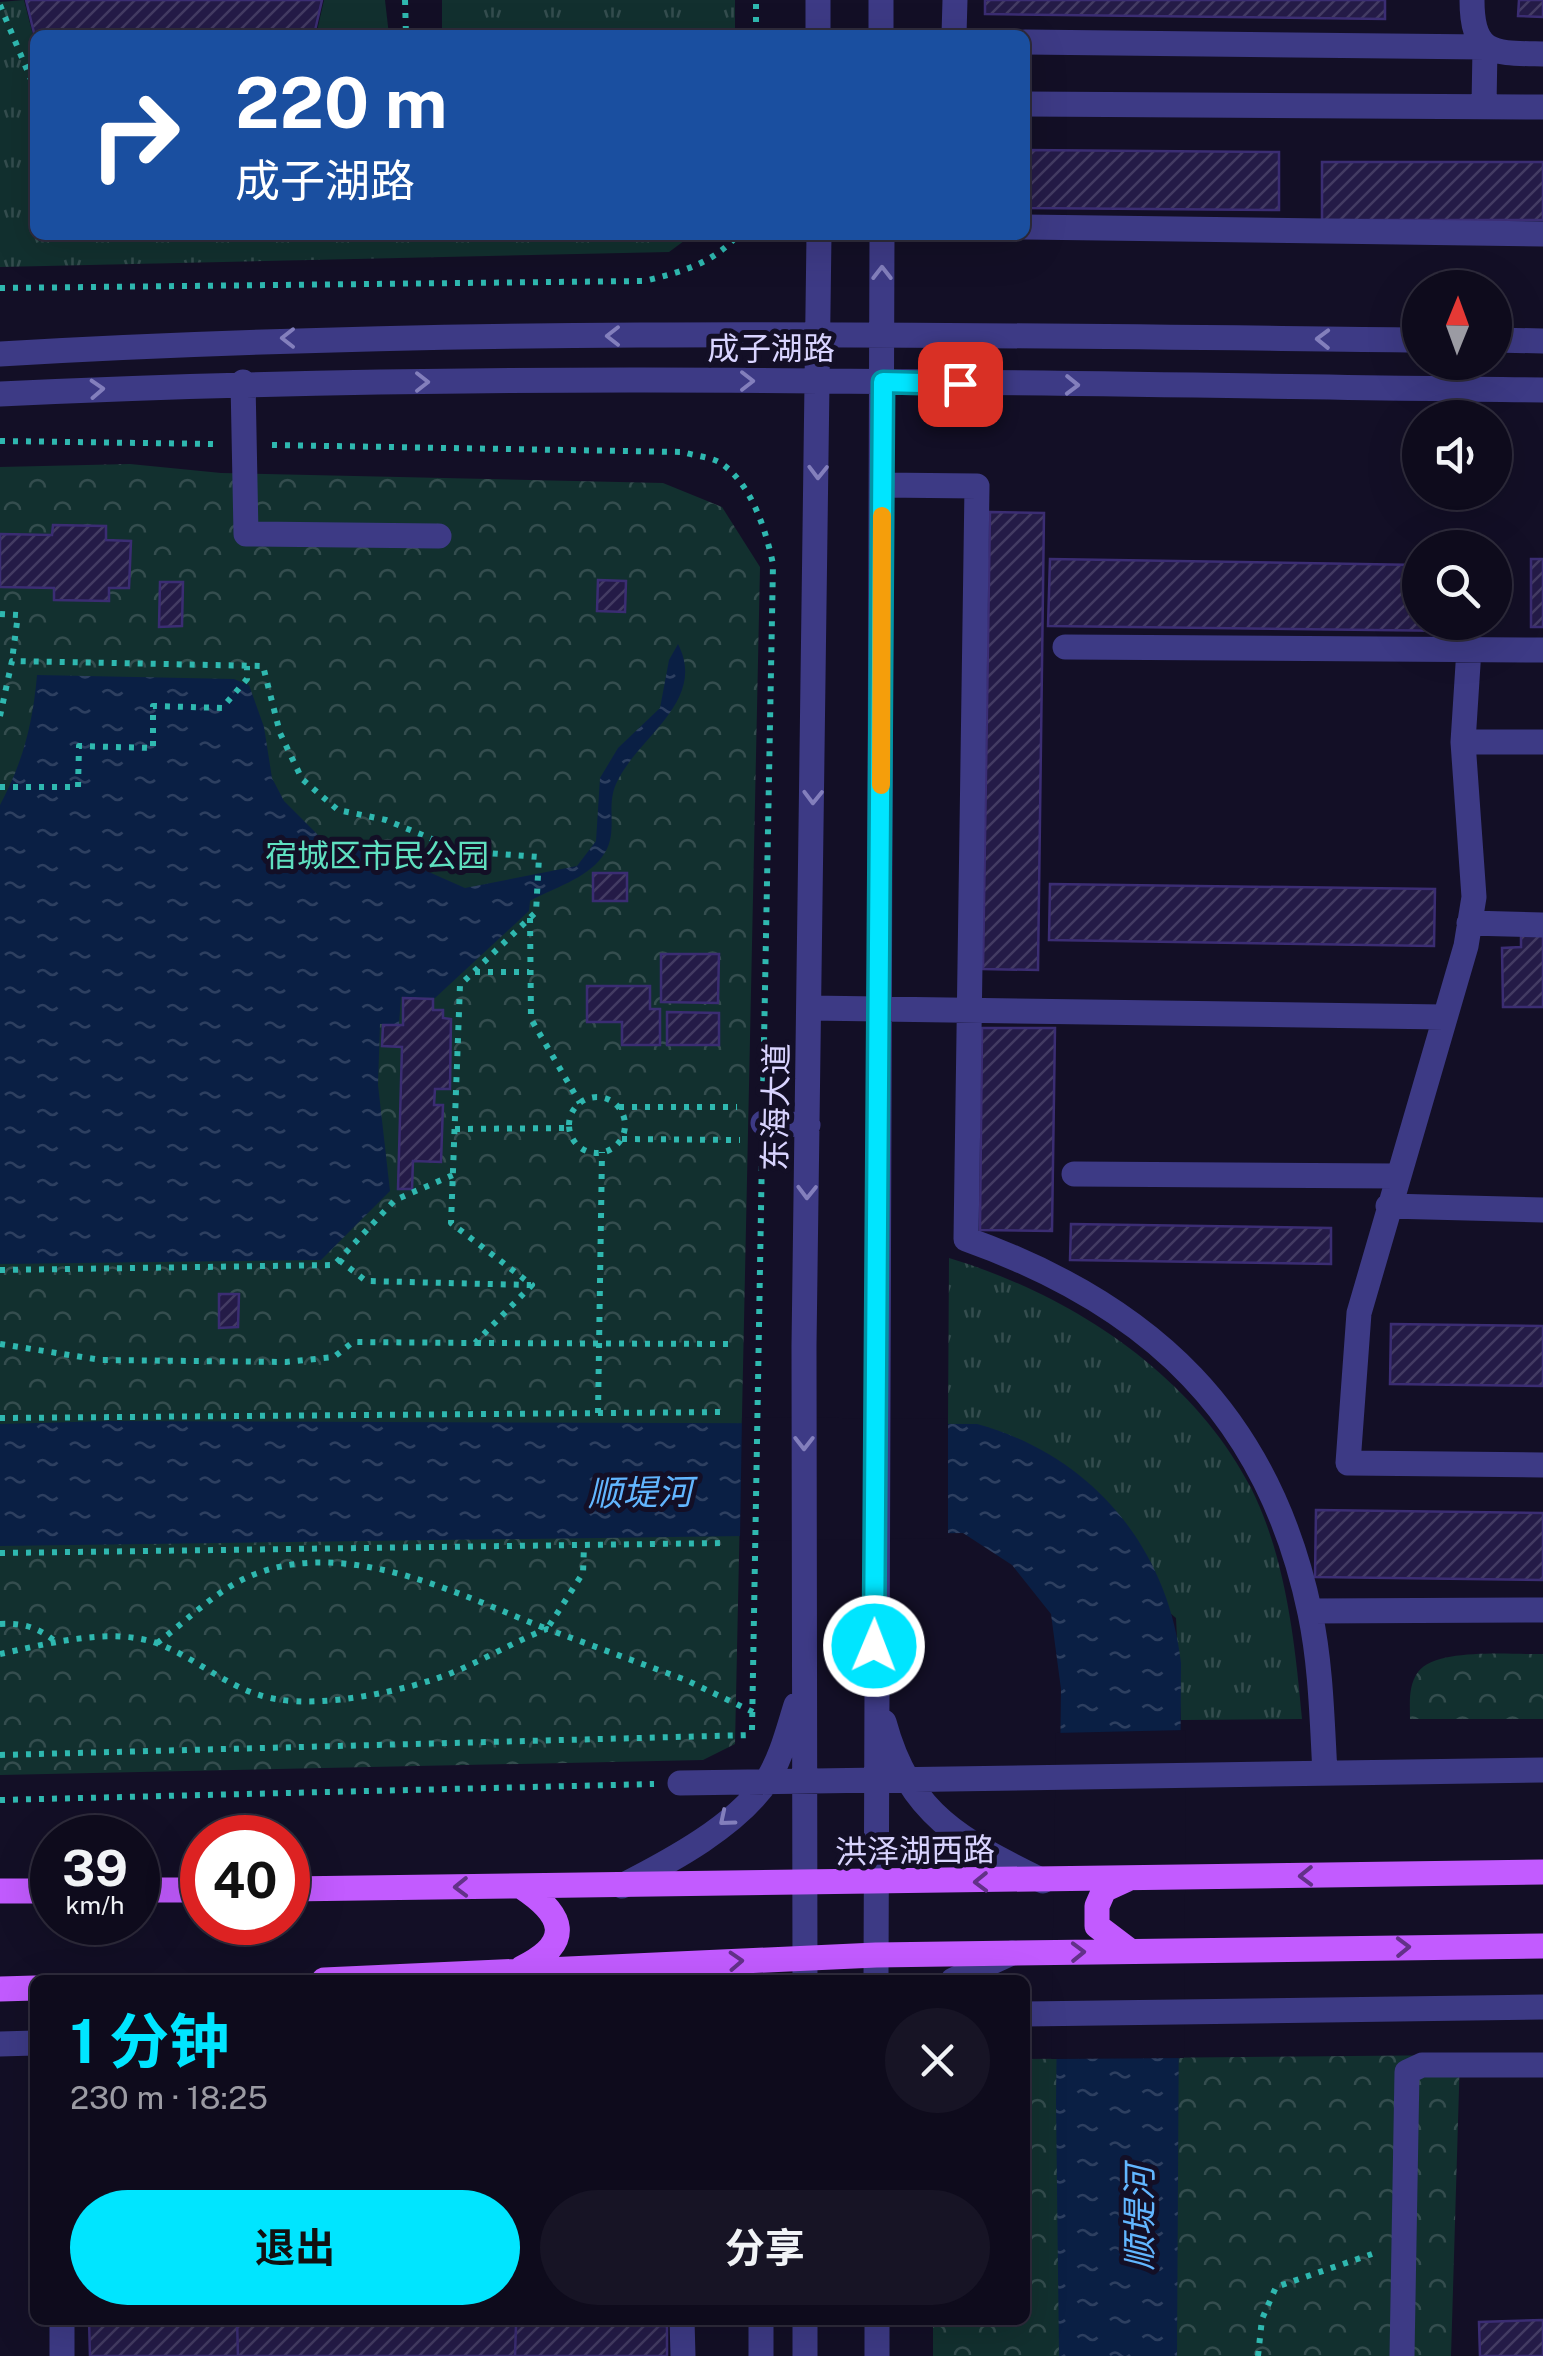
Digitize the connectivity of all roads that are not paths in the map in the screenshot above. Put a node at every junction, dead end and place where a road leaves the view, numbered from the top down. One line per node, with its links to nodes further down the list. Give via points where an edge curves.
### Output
1 (818, 0): 5 (street)
2 (881, 0): 6 (street)
3 (954, 0): 7 (street)
4 (1472, 0): 9 (street, via 1472,30)
5 (818, 30)
6 (882, 30)
7 (954, 30)
8 (1030, 42): 9 (street)
9 (1485, 47): 10 (street); 12 (street)
10 (1543, 54)
11 (1030, 104): 12 (street)
12 (1484, 106): 13 (street)
13 (1543, 106)
14 (1030, 227): 15 (street)
15 (1543, 234)
16 (819, 240): 19 (street, 东海大道)
17 (882, 240): 18 (street, one-way to 17)
18 (882, 334): 19 (street, 成子湖路); 20 (street, 成子湖路, one-way to 18); 26 (street)
19 (820, 335): 23 (street, 成子湖路, one-way to 23, via 250,339); 25 (street, 东海大道)
20 (1402, 340)
21 (1512, 340): 22 (street)
22 (1543, 341)
23 (0, 354)
24 (243, 382): 25 (street, 成子湖路, one-way to 25); 28 (street, 成子湖路, one-way to 24); 30 (street, via 246,534)
25 (819, 382): 26 (street, 成子湖路); 38 (street, 东海大道, one-way to 38)
26 (883, 382): 27 (street, 成子湖路, one-way to 27); 29 (street)
27 (1543, 390)
28 (0, 394)
29 (882, 484): 39 (street); 40 (street, via 977,486)
30 (440, 536)
31 (1065, 647): 32 (street)
32 (1470, 650): 33 (street); 34 (street)
33 (1543, 650)
34 (1464, 742): 35 (street); 36 (street)
35 (1543, 742)
36 (1470, 924): 37 (street); 41 (street)
37 (1543, 925)
38 (810, 1008): 39 (street); 43 (street, 东海大道)
39 (880, 1009): 40 (street); 52 (street)
40 (969, 1010): 41 (street); 50 (street, via 966,1239 1036,1264 1088,1294 1148,1335 1207,1390 1261,1472)
41 (1444, 1017): 45 (street)
42 (763, 1123): 43 (street)
43 (808, 1125): 51 (street, 东海大道, one-way to 51)
44 (1074, 1174): 45 (street)
45 (1396, 1176): 46 (street)
46 (1388, 1206): 47 (street); 48 (street, via 1359,1313 1348,1463)
47 (1543, 1210)
48 (1543, 1465)
49 (1543, 1610): 50 (street)
50 (1310, 1611): 54 (street)
51 (804, 1676): 57 (street); 58 (street, 东海大道)
52 (874, 1685): 55 (street); 56 (street)
53 (1543, 1770): 54 (street)
54 (1325, 1773): 56 (street)
55 (875, 1780): 56 (street); 58 (street); 64 (street)
56 (904, 1780): 62 (street, via 973,1846)
57 (766, 1781): 58 (street); 59 (street); 65 (street, one-way to 65, via 678,1857)
58 (804, 1781): 63 (street, 东海大道)
59 (680, 1783)
60 (1543, 1872): 61 (main road, 洪泽湖西路, one-way to 61)
61 (1128, 1879): 62 (main road, 洪泽湖西路); 71 (main road, via 1104,1890 1097,1926)
62 (1042, 1881): 64 (main road, 洪泽湖西路, one-way to 64)
63 (803, 1884): 64 (main road, 洪泽湖西路); 65 (main road, 洪泽湖西路); 75 (street, 东海大道)
64 (876, 1884): 74 (street)
65 (622, 1886): 66 (main road, 洪泽湖西路)
66 (522, 1887): 67 (main road, 洪泽湖西路, one-way to 67); 76 (main road, via 551,1906 555,1940 544,1957)
67 (310, 1889)
68 (0, 1891): 69 (main road)
69 (30, 1891)
70 (1543, 1946): 71 (main road, one-way to 70)
71 (1130, 1951): 72 (main road, one-way to 71)
72 (1012, 1953): 74 (main road); 79 (street)
73 (651, 1965): 75 (main road, one-way to 75); 76 (main road); 78 (street)
74 (876, 1968): 75 (main road)
75 (805, 1969)
76 (518, 1971): 77 (main road)
77 (432, 1975)
78 (686, 1975)
79 (963, 1975)
80 (30, 1988): 81 (main road)
81 (0, 1989)
82 (1543, 2007): 83 (street)
83 (1030, 2014)
84 (30, 2043): 85 (street)
85 (0, 2044)
86 (1543, 2065): 97 (street, via 1422,2066 1406,2072)
87 (62, 2325): 92 (street)
88 (682, 2325): 93 (street)
89 (760, 2325): 94 (street)
90 (805, 2325): 95 (street)
91 (877, 2325): 96 (street)
92 (62, 2356)
93 (682, 2356)
94 (761, 2356)
95 (805, 2356)
96 (877, 2356)
97 (1402, 2356)

